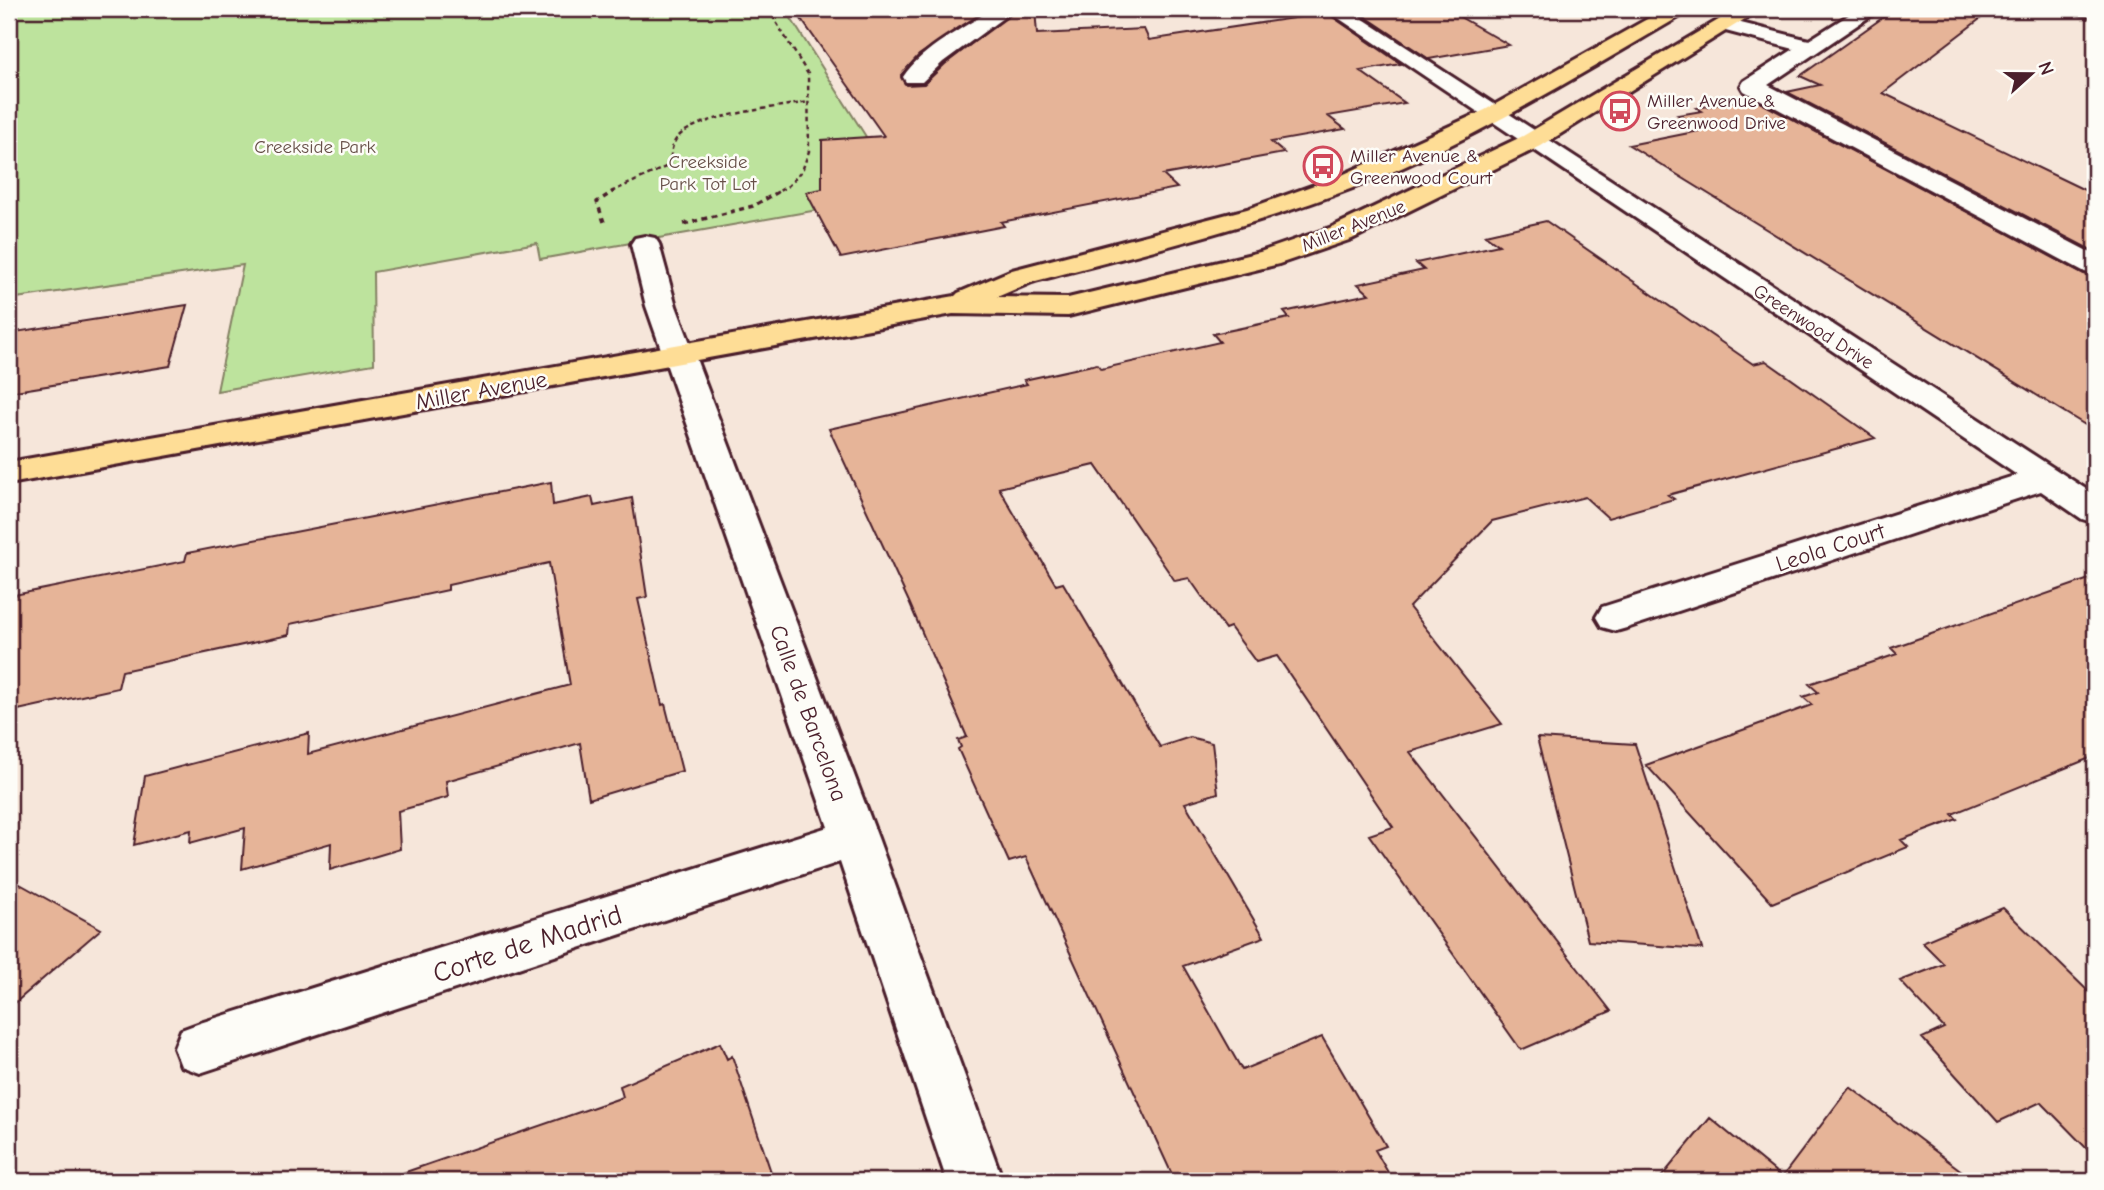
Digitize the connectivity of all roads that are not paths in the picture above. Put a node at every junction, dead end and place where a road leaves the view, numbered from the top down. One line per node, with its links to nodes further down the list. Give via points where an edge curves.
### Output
1 (1007, 9): 10 (street, via 935,57)
2 (1335, 9): 11 (street, Greenwood Drive)
3 (1679, 9): 11 (main road, Miller Avenue)
4 (1752, 9): 8 (main road, Miller Avenue)
5 (1871, 9): 9 (street)
6 (2082, 9): 7 (street)
7 (2095, 10)
8 (1724, 25): 9 (street); 12 (main road, Miller Avenue)
9 (1811, 47): 14 (street, via 1752,86)
10 (914, 77)
11 (1493, 115): 12 (street, Greenwood Drive); 15 (main road, Miller Avenue, via 1405,158 1256,215 1022,276)
12 (1532, 141): 15 (main road, Miller Avenue, via 1342,233 1269,258 1068,307); 18 (street, Greenwood Drive)
13 (645, 244): 16 (street, Calle de Barcelona)
14 (2095, 266)
15 (953, 306): 16 (main road, Miller Avenue)
16 (680, 355): 17 (main road, Miller Avenue); 21 (street, Calle de Barcelona)
17 (9, 474)
18 (2045, 478): 19 (street, Greenwood Drive); 20 (street, Leola Court)
19 (2095, 511)
20 (1616, 617)
21 (855, 838): 22 (street, Corte de Madrid); 23 (street, Calle de Barcelona)
22 (200, 1048)
23 (975, 1181)

